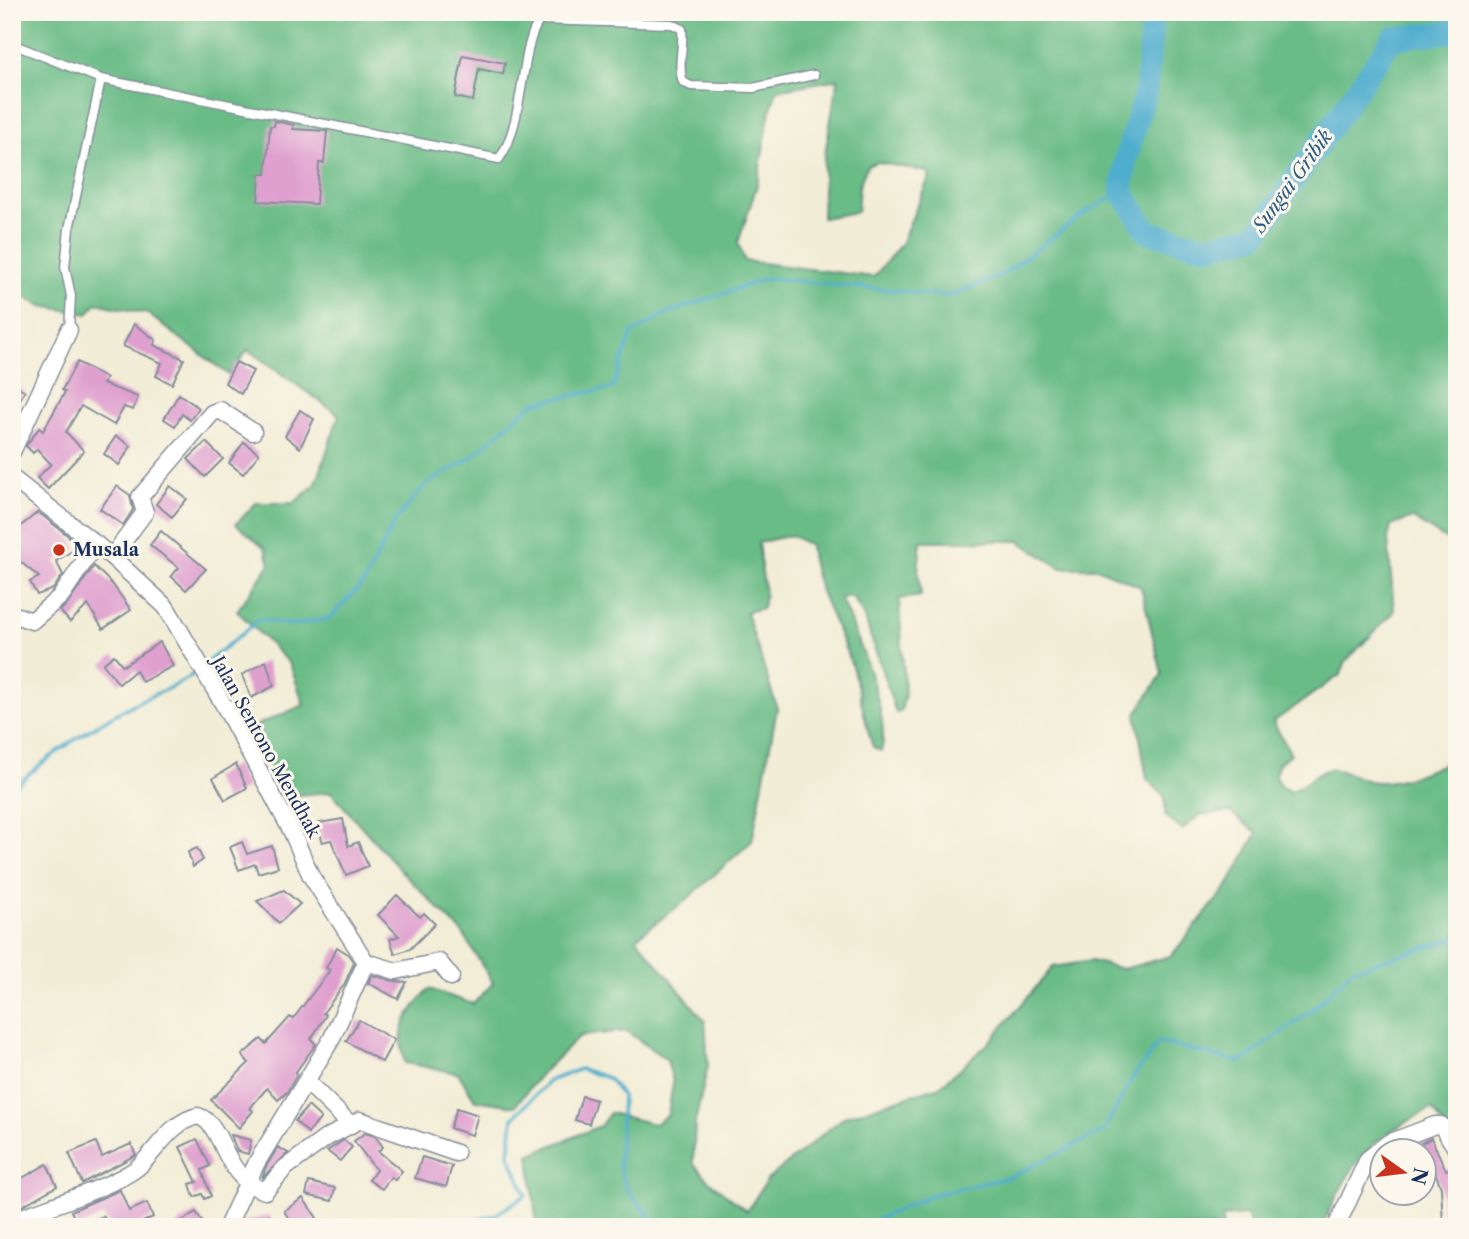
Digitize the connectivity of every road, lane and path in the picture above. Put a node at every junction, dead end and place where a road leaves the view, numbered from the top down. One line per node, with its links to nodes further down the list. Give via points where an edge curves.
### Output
1 (12, 44): 3 (lane)
2 (814, 75): 3 (lane, via 753,88 691,86 680,74 682,29 672,24 540,20 534,27 507,149 499,159)
3 (101, 79): 4 (lane, via 69,229 65,267 71,296)
4 (69, 330): 6 (street)
5 (253, 432): 9 (street, via 220,410 212,413 140,497 145,512)
6 (12, 452)
7 (12, 478): 8 (street, Jalan Sentono Mendhak)
8 (96, 544): 9 (street, Jalan Sentono Mendhak); 10 (street, via 61,596 32,621)
9 (112, 557): 11 (street, Jalan Sentono Mendhak, via 166,607 286,820 311,876)
10 (12, 614)
11 (366, 962): 12 (street, via 396,971 439,962); 13 (street)
12 (451, 977)
13 (307, 1082): 14 (street); 18 (street)
14 (350, 1124): 17 (street, via 360,1120); 18 (street, via 285,1168 268,1190)
15 (1449, 1126): 16 (street); 21 (street, via 1429,1125 1388,1143 1368,1159)
16 (1457, 1150)
17 (456, 1153)
18 (246, 1184): 19 (street, via 209,1122 193,1117 163,1138 127,1174); 20 (street)
19 (12, 1221)
20 (227, 1227)
21 (1336, 1227)

